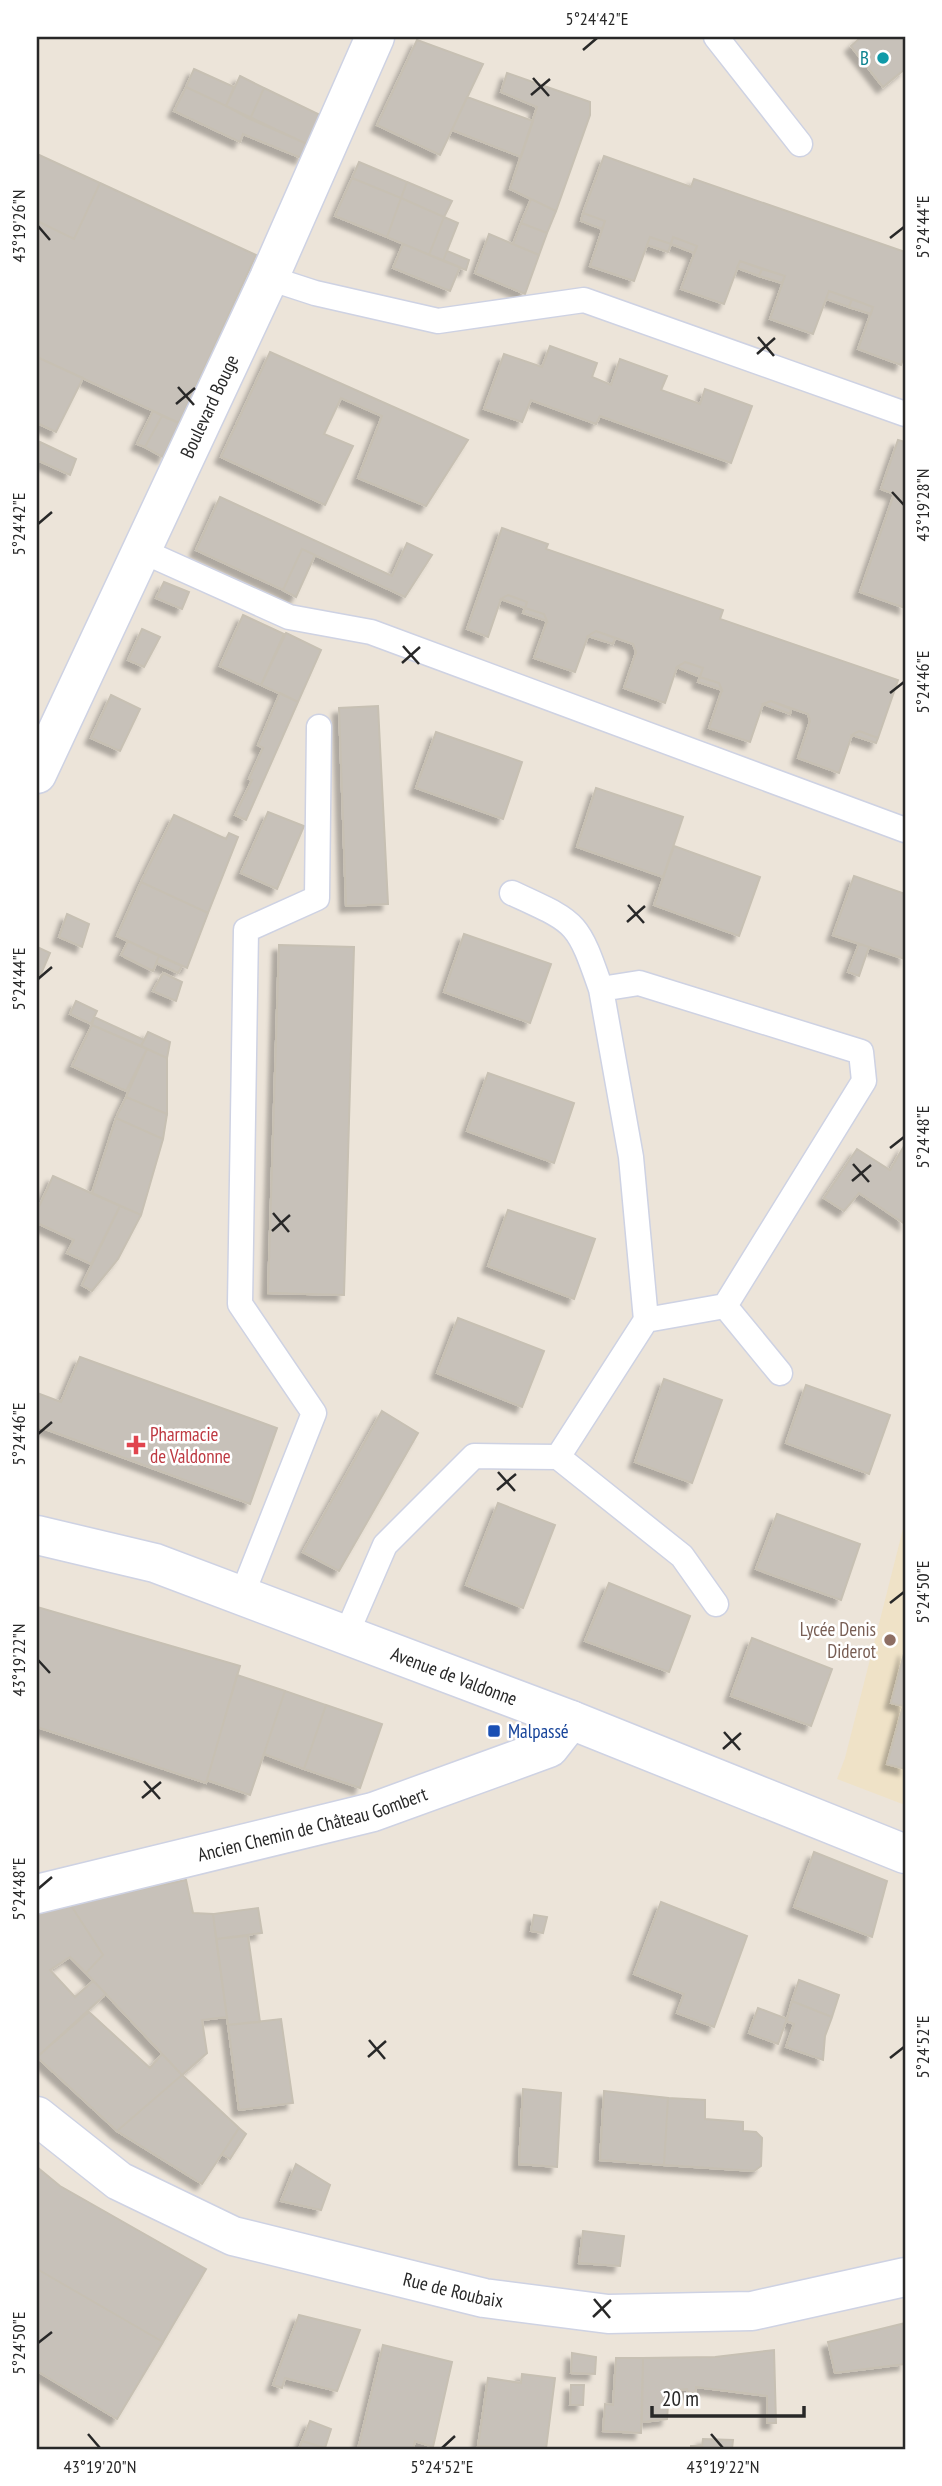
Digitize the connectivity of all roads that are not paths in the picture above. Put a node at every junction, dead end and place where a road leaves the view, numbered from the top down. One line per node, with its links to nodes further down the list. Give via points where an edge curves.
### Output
1 (716, 37): 3 (lane)
2 (372, 44): 4 (street, Boulevard Bouge)
3 (800, 144)
4 (269, 278): 5 (lane, via 438,321 584,300); 6 (street, Boulevard Bouge)
5 (905, 414)
6 (140, 550): 8 (street, Boulevard Bouge); 9 (lane, via 289,617 371,632)
7 (319, 727): 17 (lane, via 317,898 246,930 240,1304 314,1413)
8 (37, 774)
9 (905, 830)
10 (512, 893): 11 (lane, via 566,918 584,939)
11 (601, 989): 12 (lane, via 639,984 861,1052 864,1081); 13 (lane, via 631,1157)
12 (724, 1306): 13 (lane); 14 (lane)
13 (646, 1320): 15 (lane)
14 (780, 1373)
15 (558, 1457): 18 (lane, via 682,1556); 19 (lane, via 474,1456 385,1545)
16 (37, 1535): 17 (street, Avenue de Valdonne, via 155,1563)
17 (242, 1595): 19 (street, Avenue de Valdonne)
18 (716, 1604)
19 (346, 1635): 20 (street, Avenue de Valdonne)
20 (570, 1720): 21 (street, Avenue de Valdonne); 22 (street, Ancien Chemin de Château Gombert, via 549,1748 373,1812)
21 (905, 1854)
22 (37, 1894)
23 (37, 2116): 24 (street, Rue de Roubaix, via 120,2181 233,2236 484,2298 608,2314 752,2311)
24 (905, 2277)

